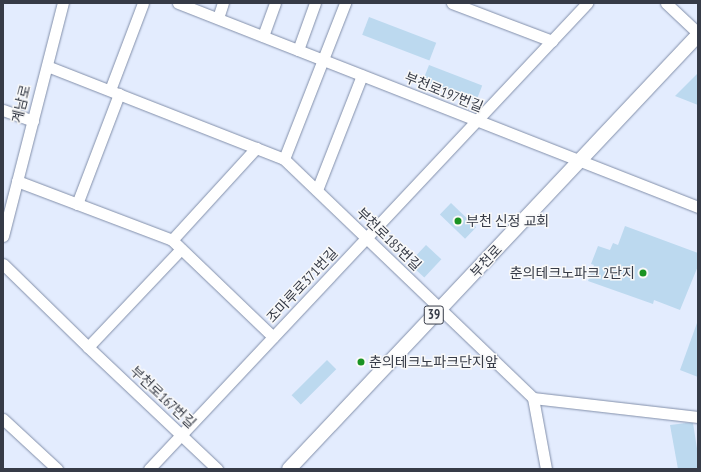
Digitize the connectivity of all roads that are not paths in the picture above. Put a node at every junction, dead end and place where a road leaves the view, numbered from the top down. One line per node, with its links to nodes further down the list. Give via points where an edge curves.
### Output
1 (63, 3): 17 (street, 계남로)
2 (143, 3): 19 (street)
3 (178, 3): 11 (street, 부천로197번길)
4 (224, 3): 11 (street)
5 (275, 3): 13 (street)
6 (315, 3): 15 (street)
7 (345, 3): 16 (street)
8 (452, 3): 14 (street)
9 (587, 3): 14 (street, 조마루로371번길)
10 (666, 3): 12 (street)
11 (218, 18): 13 (street, 부천로197번길)
12 (698, 34): 25 (main road, 부천로 / 39)
13 (263, 36): 15 (street, 부천로197번길)
14 (552, 41): 22 (street, 조마루로371번길)
15 (298, 50): 16 (street, 부천로197번길)
16 (323, 60): 18 (street, 부천로197번길); 24 (street)
17 (47, 66): 19 (street, 부천로185번길); 21 (street, 계남로)
18 (362, 75): 22 (street, 부천로197번길); 27 (street)
19 (114, 92): 23 (street, 부천로185번길); 28 (street)
20 (3, 110): 21 (street)
21 (33, 121): 26 (street, 계남로)
22 (477, 121): 25 (street, 부천로197번길); 31 (street, 조마루로371번길)
23 (256, 148): 24 (street, 부천로185번길); 32 (street)
24 (284, 158): 27 (street, 부천로185번길)
25 (580, 162): 29 (street, 부천로197번길); 35 (main road, 부천로 / 39)
26 (17, 181): 28 (street); 30 (street, 계남로)
27 (317, 190): 31 (street, 부천로185번길)
28 (77, 204): 32 (street)
29 (698, 207)
30 (3, 236)
31 (367, 238): 35 (street, 부천로185번길); 36 (street, 조마루로371번길)
32 (172, 240): 33 (street)
33 (181, 249): 36 (street); 37 (street)
34 (3, 264): 37 (street, 부천로167번길)
35 (440, 309): 38 (street, 부천로185번길); 45 (main road, 부천로 / 39)
36 (273, 337): 41 (street, 조마루로371번길)
37 (88, 347): 41 (street, 부천로167번길)
38 (534, 398): 39 (street); 46 (street)
39 (698, 417)
40 (3, 419): 42 (street)
41 (181, 435): 43 (street, 조마루로371번길); 44 (street, 부천로167번길)
42 (57, 469)
43 (149, 469)
44 (218, 469)
45 (289, 469)
46 (546, 469)

